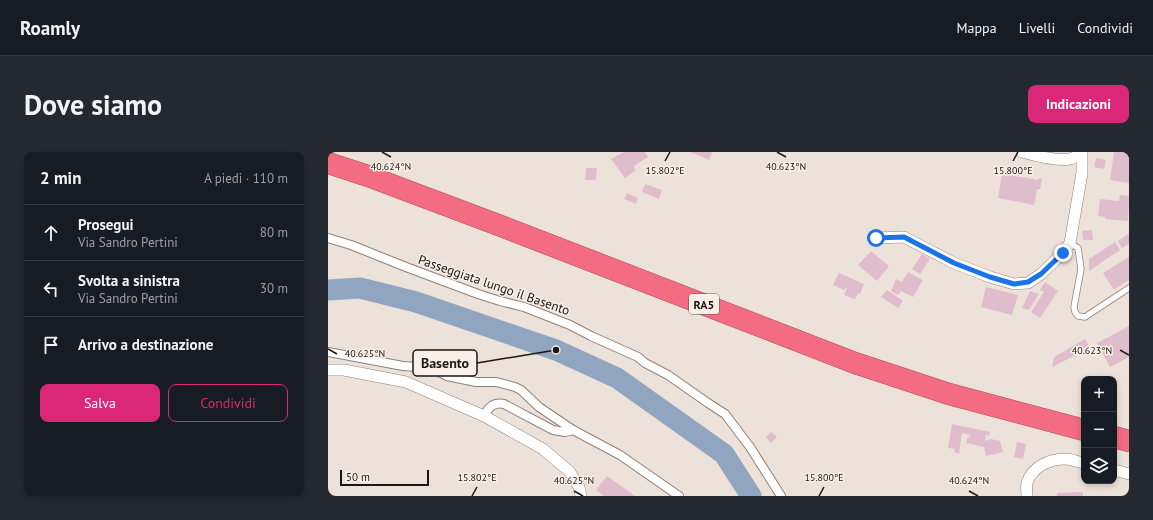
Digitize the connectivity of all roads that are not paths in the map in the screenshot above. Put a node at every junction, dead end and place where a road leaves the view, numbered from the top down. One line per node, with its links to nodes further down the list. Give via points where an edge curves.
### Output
1 (330, 152): 11 (highway, RA5, via 929,377)
2 (1022, 152): 3 (street, via 1040,157 1071,159)
3 (1082, 152): 7 (street, via 1082,173)
4 (328, 163): 15 (highway, RA5, via 508,229 855,363 949,394)
5 (328, 238): 24 (street, Passeggiata lungo il Basento, via 478,294 524,306 638,357 724,414 750,447)
6 (876, 238): 7 (street, via 904,237 954,263 1014,284 1028,282 1041,274)
7 (1070, 243): 8 (lane, via 1078,248 1081,269 1074,307 1074,312 1078,316 1085,317)
8 (1129, 288)
9 (328, 352): 16 (street, via 403,366 431,368 447,376 507,385 522,390 539,407)
10 (328, 370): 12 (street, via 344,370 406,382)
11 (1081, 415)
12 (484, 416): 16 (street, via 492,404 498,403 553,430); 22 (street, via 543,449 570,472)
13 (1117, 424): 14 (highway)
14 (1129, 426)
15 (1081, 429)
16 (573, 430): 23 (street, via 620,455)
17 (1117, 438): 18 (highway)
18 (1129, 441)
19 (1081, 462): 25 (street, via 1066,459 1051,461 1038,467 1026,485)
20 (1117, 471): 21 (street)
21 (1129, 474)
22 (581, 496)
23 (679, 496)
24 (781, 496)
25 (1027, 496)

